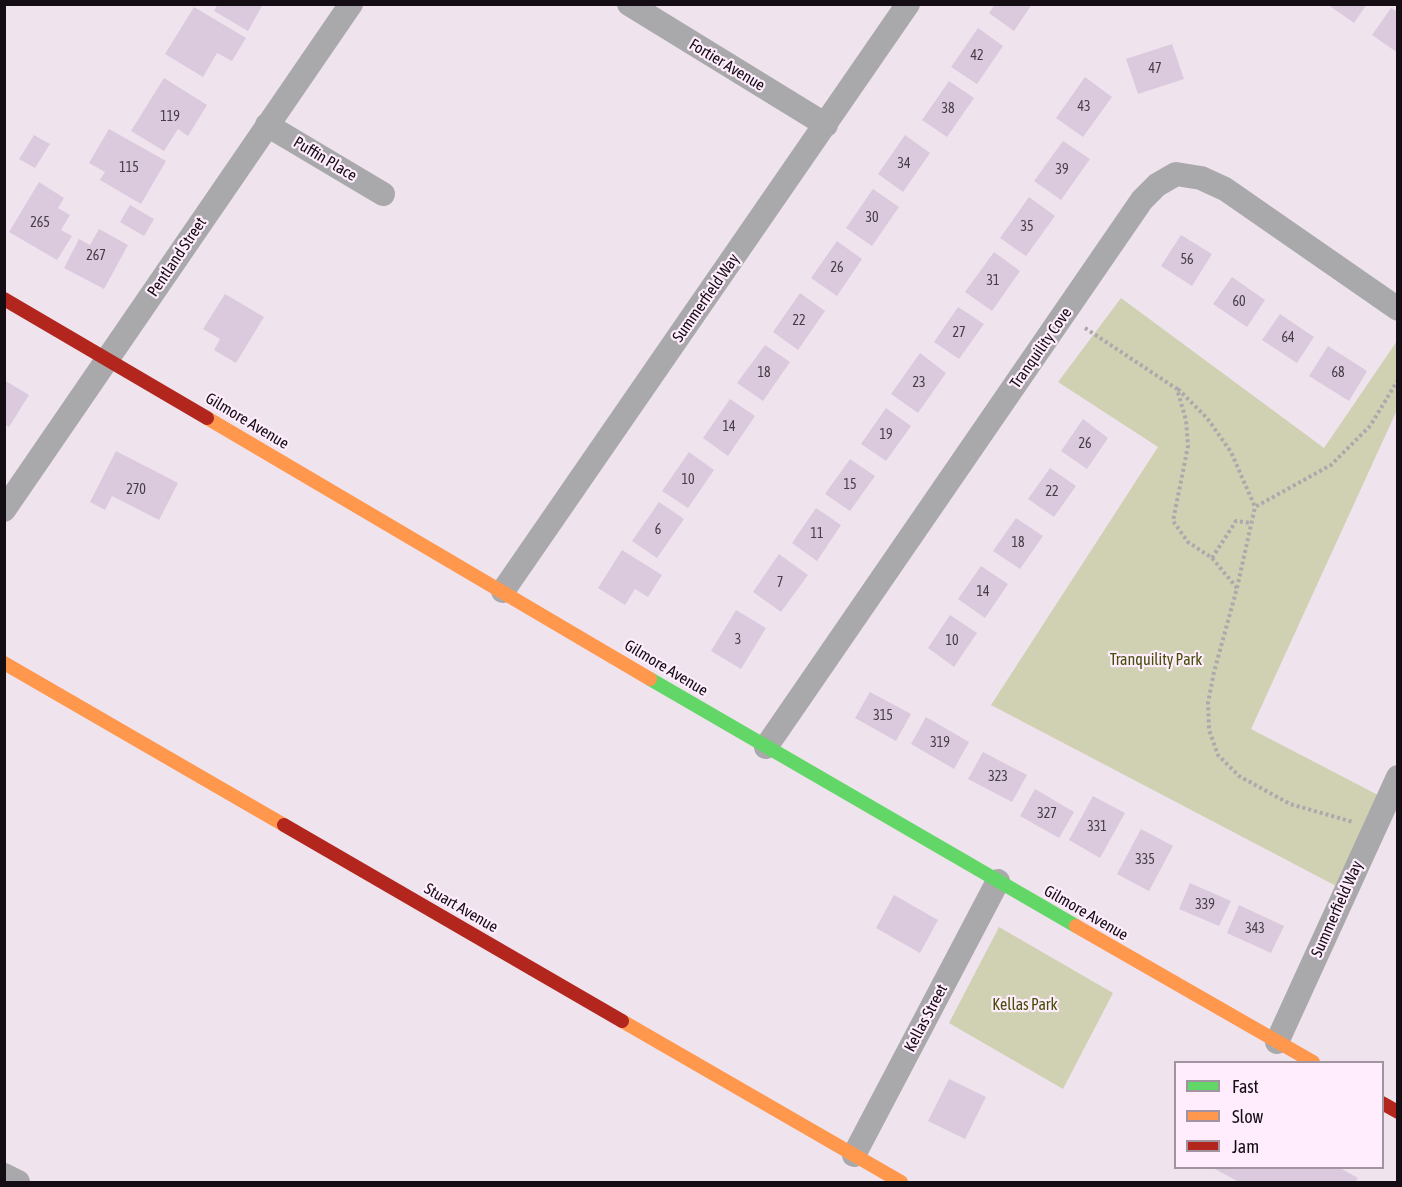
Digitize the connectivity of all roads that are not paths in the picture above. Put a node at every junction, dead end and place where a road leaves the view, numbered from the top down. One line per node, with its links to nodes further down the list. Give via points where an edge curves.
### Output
1 (351, 4): 4 (street, Pentland Street)
2 (629, 4): 5 (street, Fortier Avenue)
3 (908, 4): 5 (street, Summerfield Way)
4 (267, 125): 6 (street, Puffin Place); 9 (street, Pentland Street)
5 (826, 125): 11 (street, Summerfield Way)
6 (383, 194)
7 (4, 299): 9 (street, Gilmore Avenue)
8 (1398, 309): 13 (street, Tranquility Cove, via 1225,189 1202,178 1176,174 1157,185 1142,200)
9 (109, 359): 10 (street, Pentland Street); 11 (street, Gilmore Avenue)
10 (4, 510)
11 (503, 591): 13 (street, Gilmore Avenue)
12 (4, 663): 20 (street, Stuart Avenue)
13 (766, 747): 15 (street, Gilmore Avenue)
14 (1398, 777): 16 (street, Summerfield Way)
15 (998, 881): 16 (street, Gilmore Avenue); 20 (street, Kellas Street)
16 (1277, 1042): 17 (street, Gilmore Avenue)
17 (1311, 1061)
18 (1384, 1104): 19 (street)
19 (1398, 1112)
20 (854, 1155): 23 (street, Stuart Avenue)
21 (4, 1175): 22 (street)
22 (18, 1182)
23 (901, 1182)

